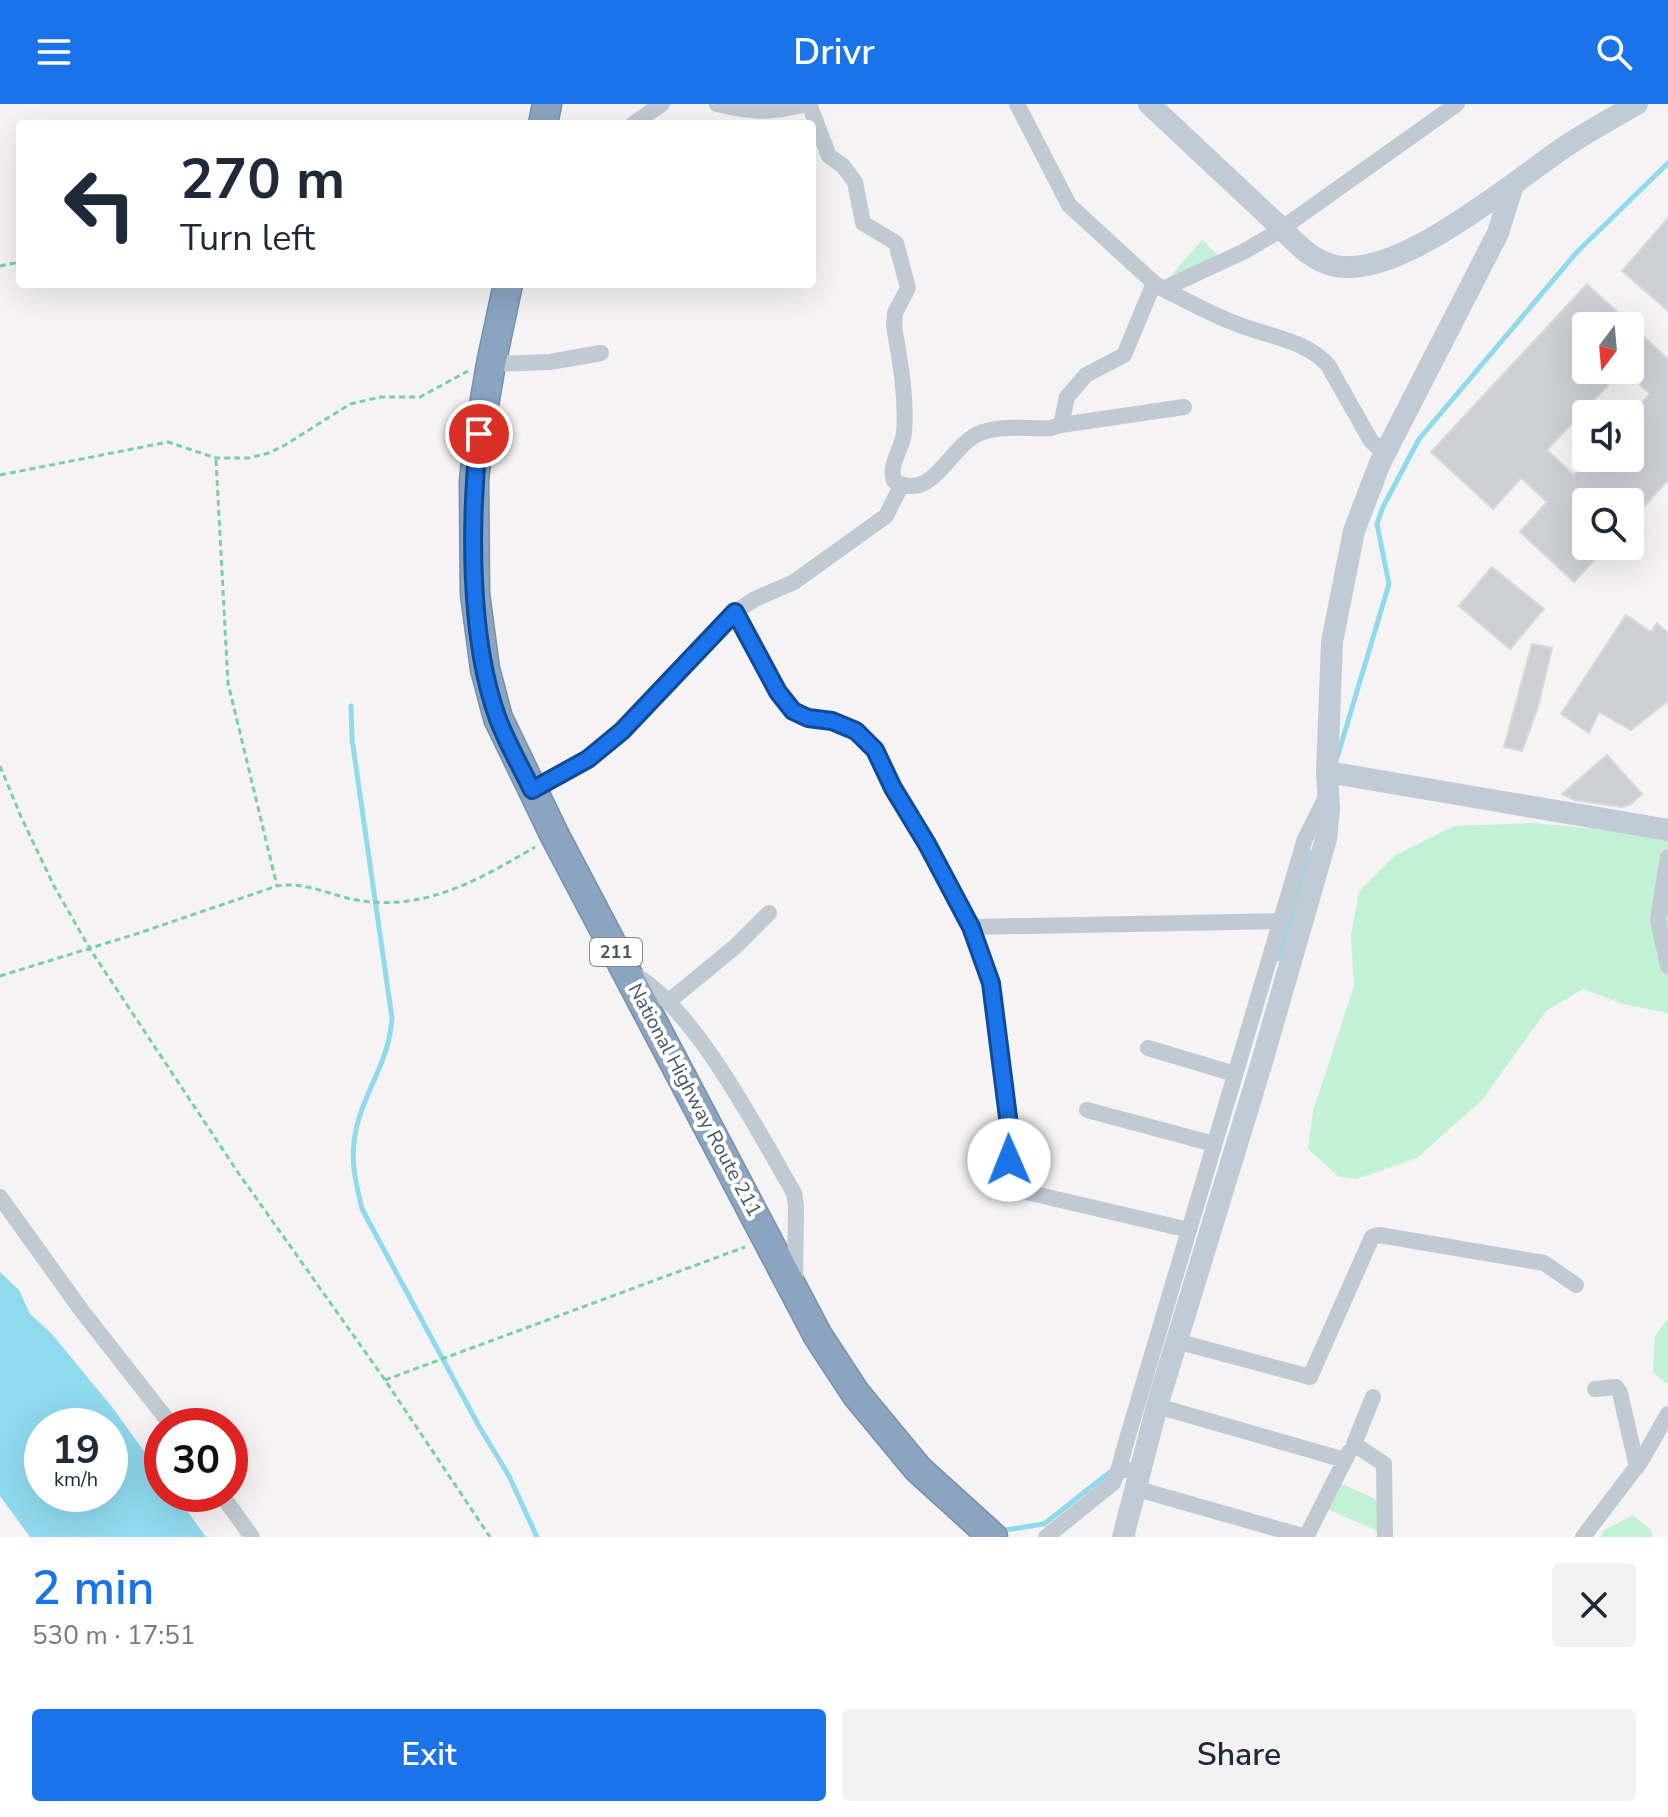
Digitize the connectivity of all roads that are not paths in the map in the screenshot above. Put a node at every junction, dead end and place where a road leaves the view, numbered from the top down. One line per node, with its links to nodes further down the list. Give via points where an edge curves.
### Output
1 (662, 104): 8 (street)
2 (717, 104): 3 (street, via 774,112)
3 (808, 104)
4 (1017, 104): 11 (street, via 1069,205)
5 (1149, 104): 10 (street, via 1321,261 1352,267 1399,257)
6 (1457, 104): 11 (street, via 1274,234)
7 (1637, 104): 10 (street, via 1569,144)
8 (639, 120)
9 (816, 124): 18 (street, via 829,156 855,182 863,223 896,243 908,288 894,326 905,405 904,438 891,474)
10 (1512, 188): 17 (street, via 1498,233)
11 (1159, 286): 16 (street, via 1124,355 1086,375 1067,397); 17 (street, via 1239,325 1319,355 1371,441)
12 (507, 288): 14 (highway, National Highway Route 211 / 211)
13 (601, 353): 14 (street)
14 (491, 364): 21 (highway, National Highway Route 211 / 211, via 474,481 475,594 498,718)
15 (1184, 407): 16 (street)
16 (1061, 425): 18 (street, via 982,432 930,480)
17 (1385, 454): 20 (street, via 1354,531 1340,595 1332,642)
18 (901, 486): 19 (street, via 886,516 794,582)
19 (735, 612): 21 (street, via 622,731 588,759); 26 (street, via 793,711 856,731 875,750)
20 (1327, 783): 22 (street); 25 (street); 38 (street, via 1326,839)
21 (532, 790): 28 (highway, National Highway Route 211 / 211)
22 (1667, 825)
23 (1668, 857): 27 (street, via 1658,920)
24 (769, 913): 29 (street)
25 (1281, 921): 26 (street); 31 (street)
26 (971, 927): 35 (street, via 991,983 1010,1133 1009,1188)
27 (1668, 966)
28 (626, 970): 29 (street); 37 (highway, National Highway Route 211 / 211)
29 (668, 1002): 37 (street, via 706,1049 794,1193)
30 (1148, 1048): 31 (street)
31 (1235, 1074): 33 (street)
32 (1087, 1110): 33 (street)
33 (1214, 1144): 35 (street)
34 (0, 1197): 42 (street)
35 (1189, 1230): 47 (street)
36 (1576, 1285): 38 (street, via 1544,1263 1379,1235 1372,1237 1310,1377)
37 (795, 1290): 50 (highway, National Highway Route 211 / 211, via 856,1394 918,1469)
38 (1176, 1341): 41 (street)
39 (1595, 1389): 46 (street, via 1616,1387 1620,1393)
40 (1373, 1397): 44 (street)
41 (1157, 1406): 45 (street); 47 (street)
42 (158, 1408)
43 (1668, 1414): 46 (street)
44 (1354, 1444): 45 (street); 54 (street, via 1384,1464)
45 (1345, 1460): 53 (street)
46 (1637, 1467): 55 (street)
47 (1131, 1476): 51 (street, via 1113,1483); 52 (street); 53 (street)
48 (234, 1512): 49 (street)
49 (252, 1537)
50 (993, 1537)
51 (1046, 1537)
52 (1123, 1537)
53 (1306, 1537)
54 (1385, 1537)
55 (1583, 1537)

